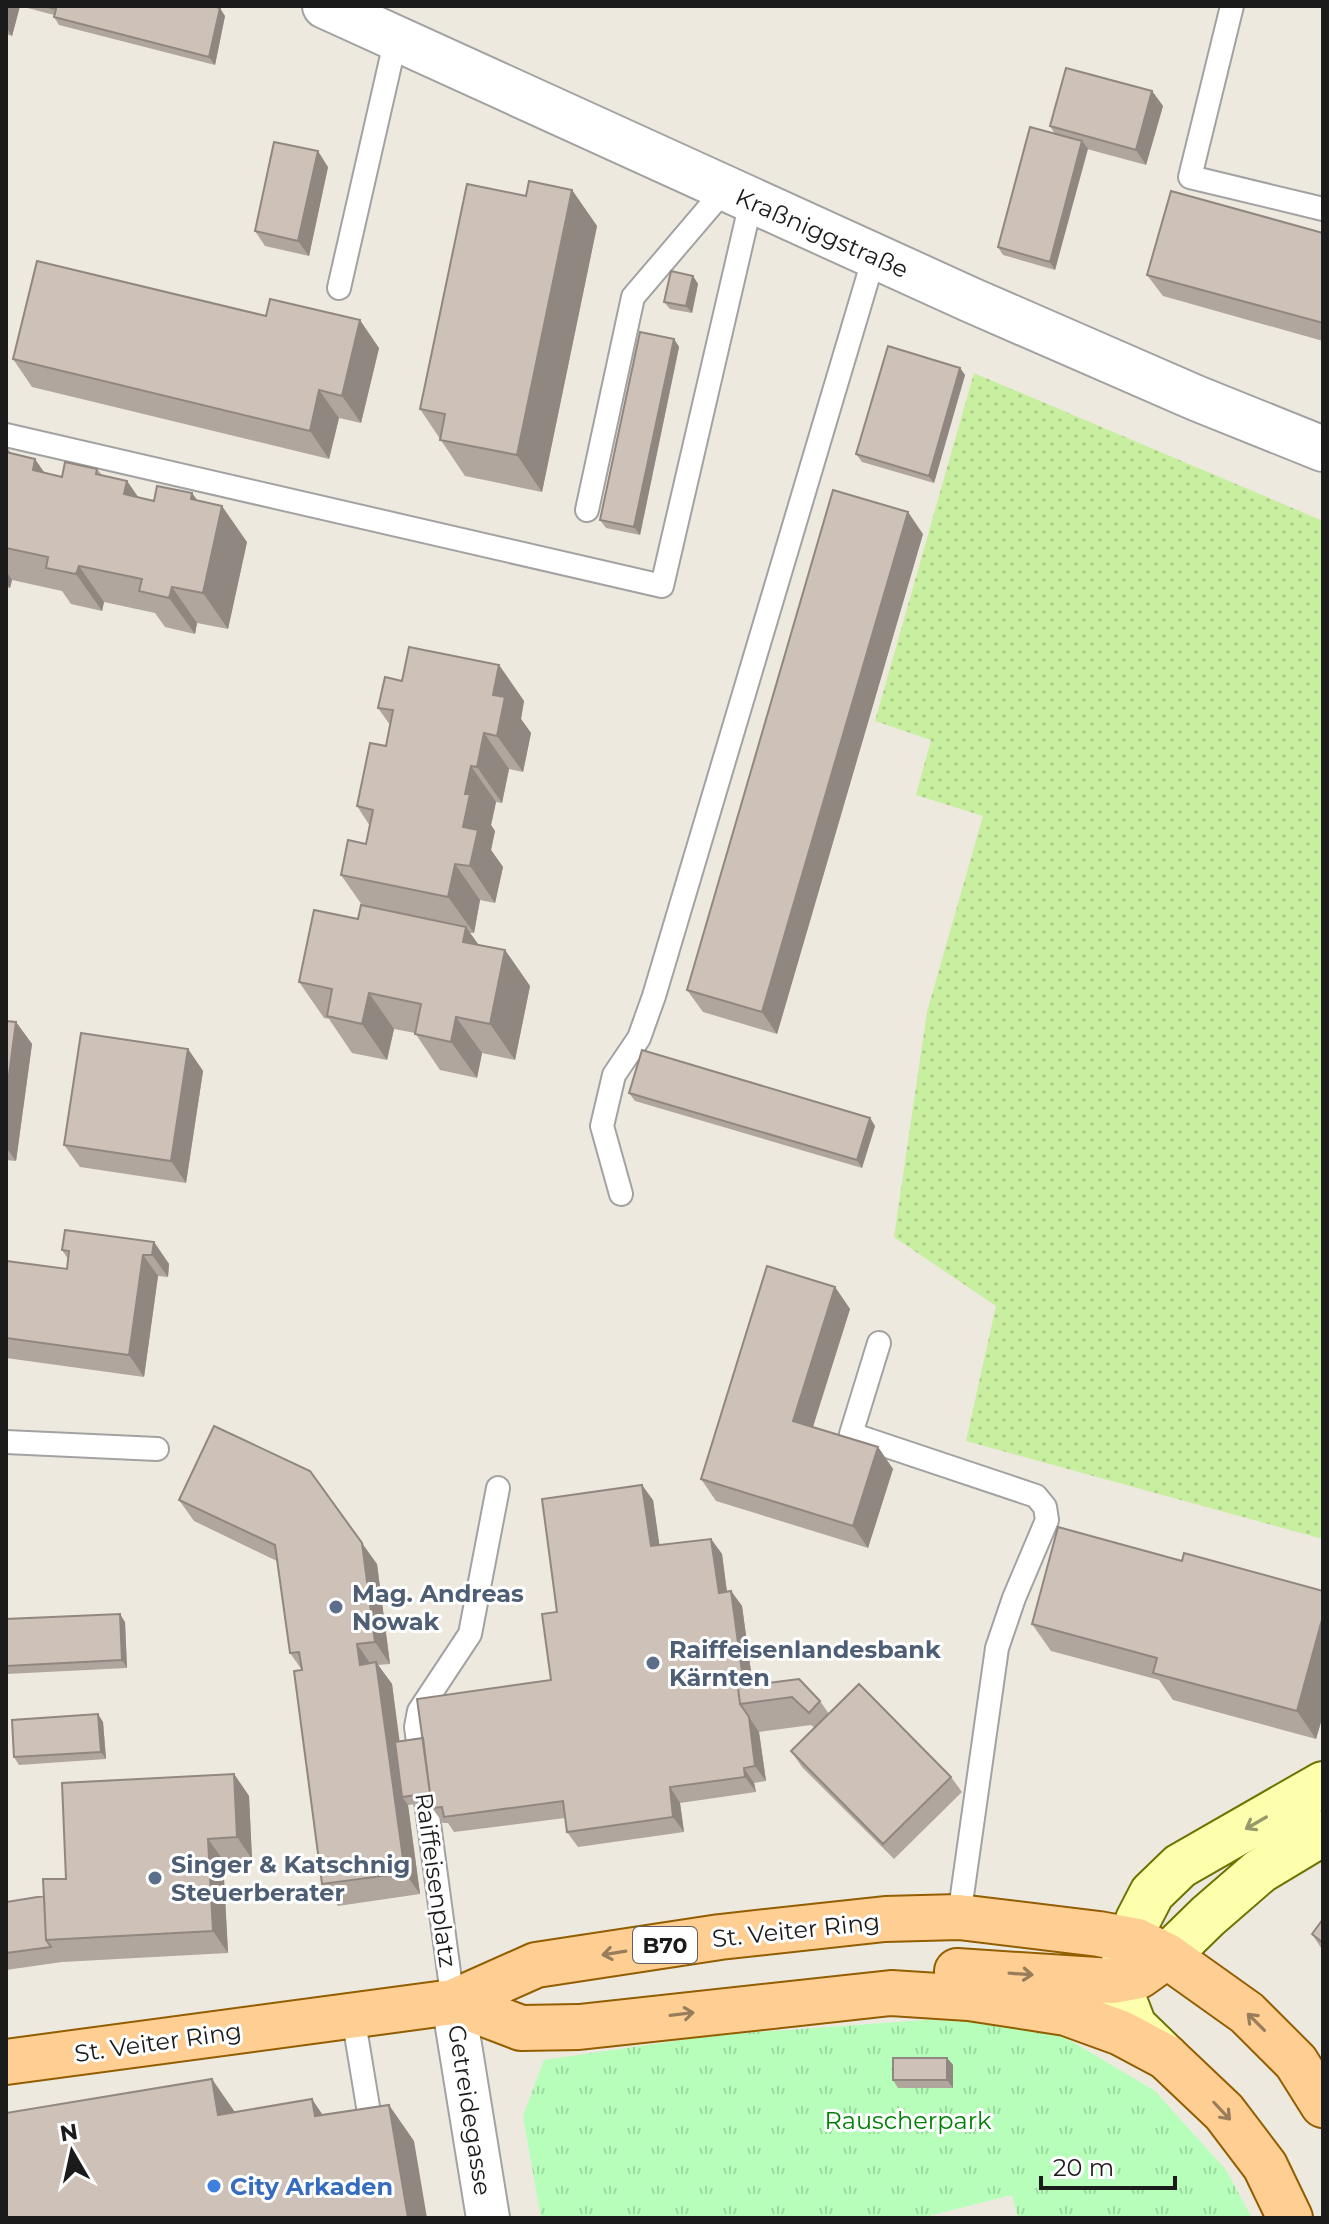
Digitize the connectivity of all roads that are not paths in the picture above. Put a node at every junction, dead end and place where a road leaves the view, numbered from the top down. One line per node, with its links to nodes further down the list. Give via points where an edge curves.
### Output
1 (325, 6): 3 (street, Kraßniggstraße)
2 (1232, 6): 5 (lane, via 1190,177)
3 (396, 38): 4 (street, Kraßniggstraße); 7 (lane)
4 (738, 196): 6 (street, Kraßniggstraße); 8 (lane, via 662,586); 10 (lane, via 633,297)
5 (1323, 209)
6 (874, 257): 9 (street, Kraßniggstraße); 11 (lane, via 654,996 639,1038 614,1075 602,1126)
7 (339, 288)
8 (6, 435)
9 (1323, 449)
10 (587, 510)
11 (621, 1194)
12 (879, 1343): 18 (lane, via 851,1434 1036,1496 1047,1520 997,1648)
13 (6, 1442): 14 (lane)
14 (157, 1449)
15 (498, 1488): 21 (lane, Raiffeisenplatz, via 470,1634 419,1711 416,1727)
16 (1323, 1784): 19 (main road, one-way to 19, via 1180,1866 1152,1893)
17 (1323, 1833): 19 (main road, via 1260,1871 1208,1916)
18 (959, 1917): 19 (main road, St. Veiter Ring / B70); 21 (main road, St. Veiter Ring / B70, one-way to 21, via 885,1919 720,1937 536,1965)
19 (1130, 1952): 20 (main road, St. Veiter Ring / B70, one-way to 19, via 933,1975 963,1971 1112,1981); 23 (main road, via 1124,2000 1134,2026); 25 (main road, B70, one-way to 19, via 1296,2062 1247,2013)
20 (891, 1993): 21 (main road, St. Veiter Ring / B70, one-way to 20, via 521,2028 579,2027); 23 (main road, St. Veiter Ring / B70, via 1066,2013)
21 (453, 2002): 22 (main road, St. Veiter Ring / B70); 27 (street, Getreidegasse)
22 (353, 2016): 24 (main road, St. Veiter Ring / B70); 26 (lane)
23 (1166, 2057): 28 (main road, B70, one-way to 28, via 1224,2112 1265,2166)
24 (6, 2062)
25 (1323, 2104)
26 (375, 2147)
27 (488, 2218)
28 (1290, 2218)

